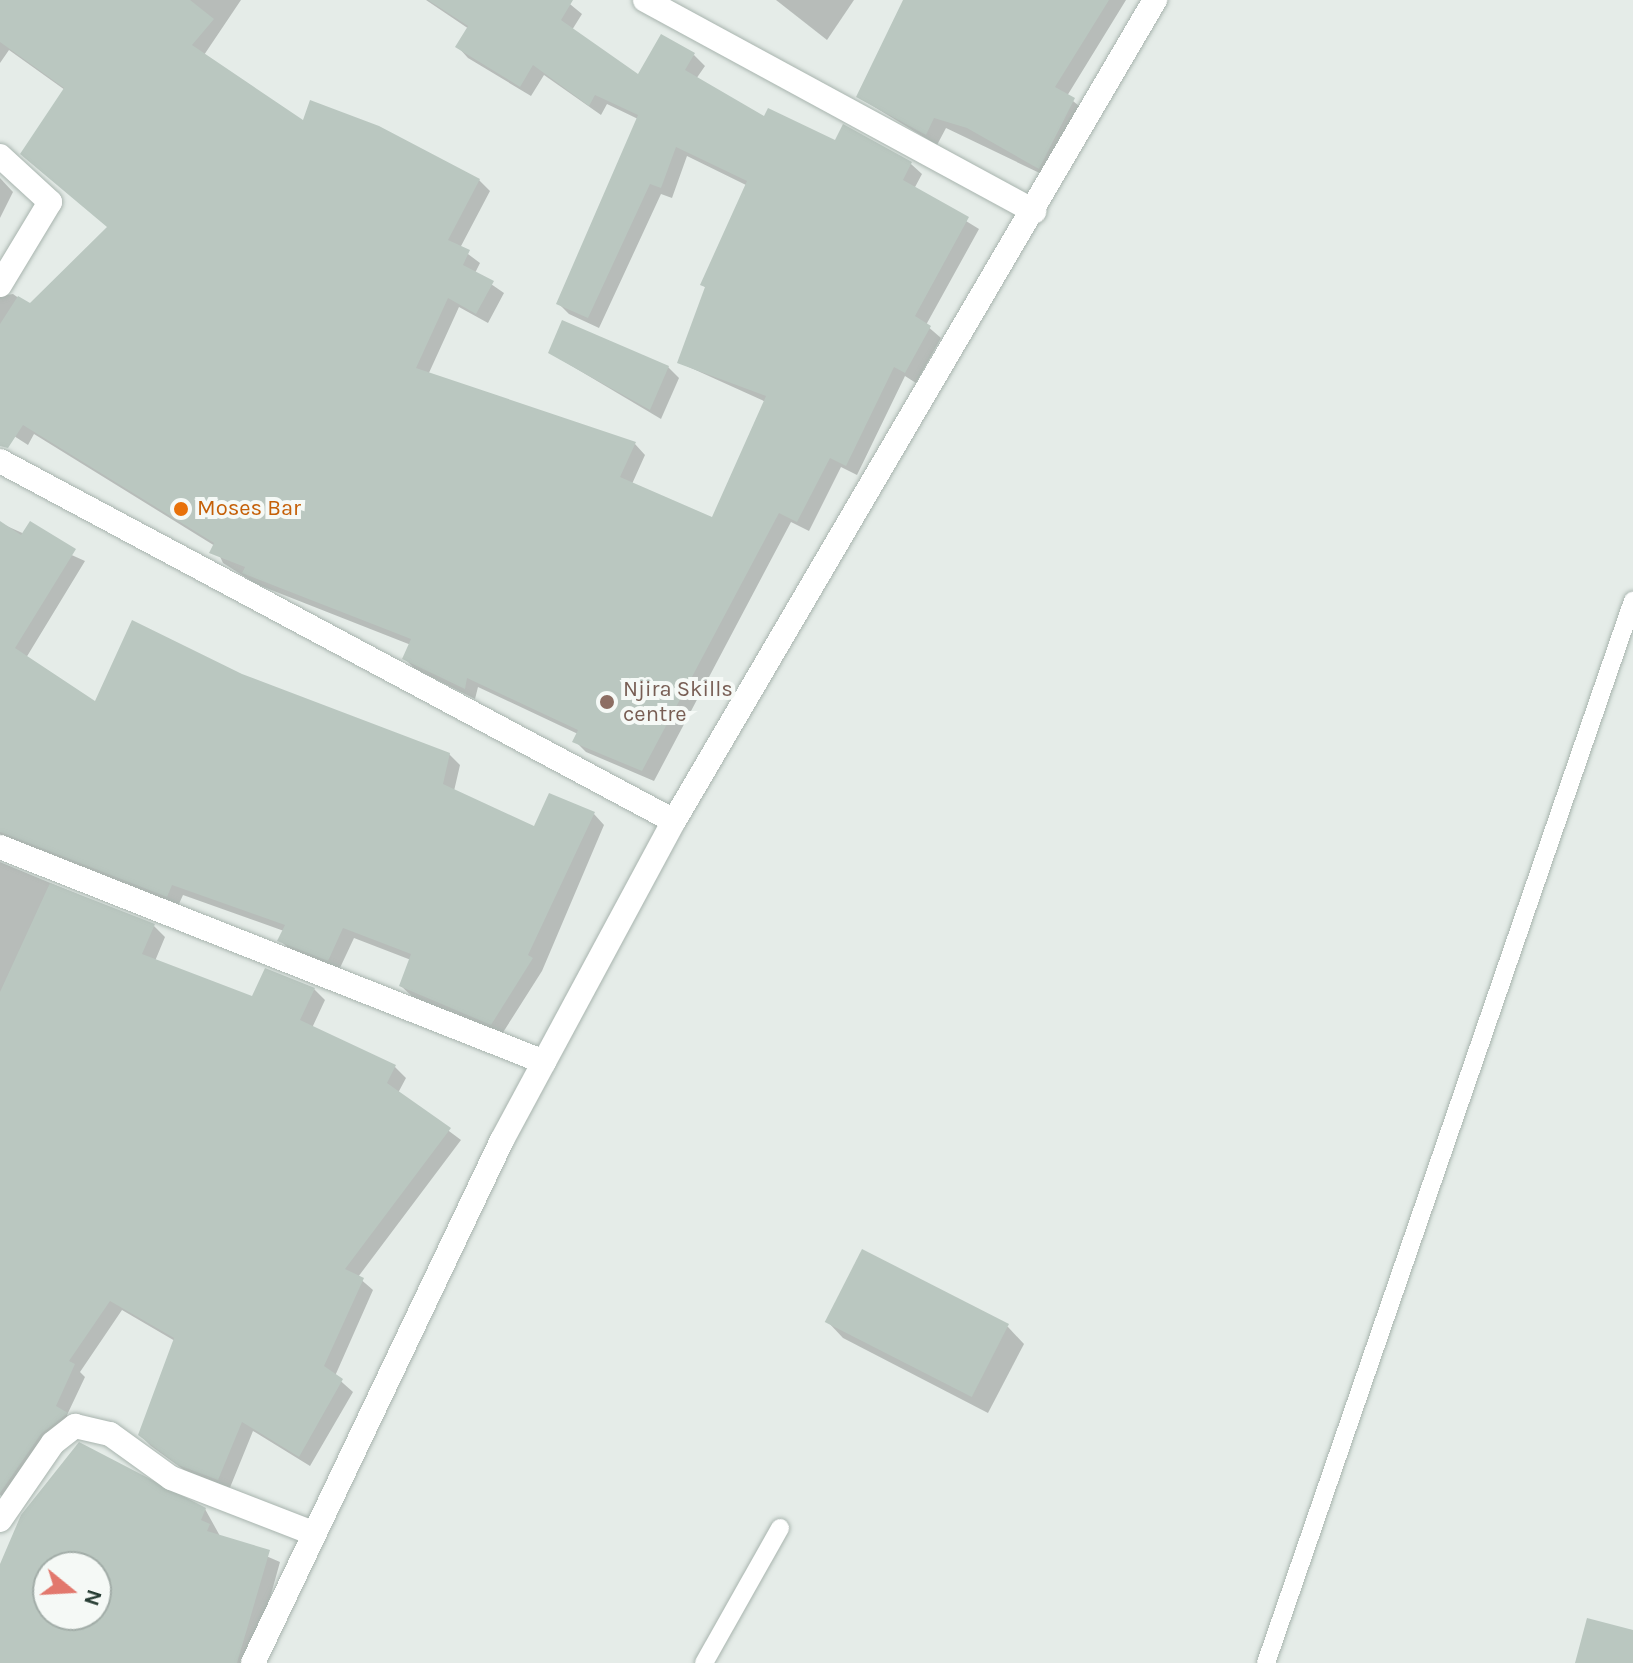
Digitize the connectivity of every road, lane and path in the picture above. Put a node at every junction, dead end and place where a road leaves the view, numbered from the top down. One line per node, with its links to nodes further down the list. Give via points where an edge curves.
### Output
1 (645, 0): 4 (street)
2 (1155, 0): 4 (street)
3 (0, 156): 5 (street, via 50,202)
4 (1034, 211): 8 (street)
5 (0, 285)
6 (0, 461): 8 (street)
7 (1633, 601): 16 (lane)
8 (674, 821): 10 (street)
9 (0, 847): 10 (street)
10 (544, 1062): 13 (street)
11 (0, 1520): 13 (street, via 53,1443 75,1426 110,1434 171,1478)
12 (780, 1528): 15 (lane)
13 (313, 1533): 14 (street)
14 (253, 1663)
15 (704, 1663)
16 (1266, 1663)

